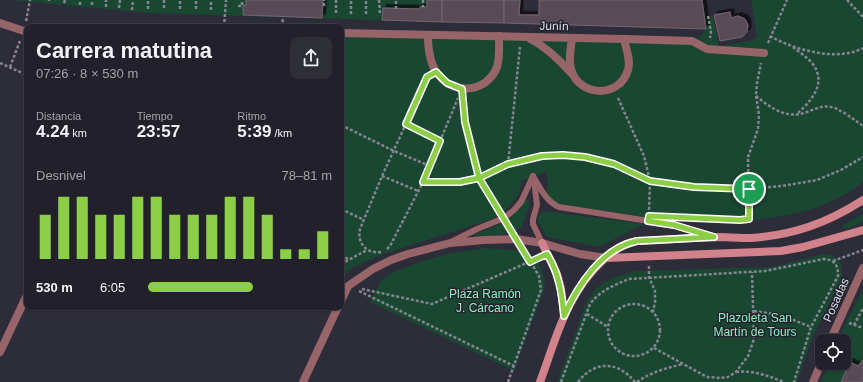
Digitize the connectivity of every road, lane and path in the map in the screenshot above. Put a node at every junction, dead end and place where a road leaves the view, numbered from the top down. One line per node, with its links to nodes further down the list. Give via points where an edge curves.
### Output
1 (30, 0): 45 (path)
2 (80, 0): 23 (path)
3 (92, 0): 24 (path)
4 (106, 0): 27 (path)
5 (120, 0): 29 (path)
6 (133, 0): 35 (path)
7 (148, 0): 31 (path)
8 (164, 0): 30 (path)
9 (180, 0): 32 (path)
10 (196, 0): 33 (path)
11 (211, 0): 36 (path)
12 (226, 0): 46 (path)
13 (242, 0): 25 (path, via 242,6)
14 (324, 0): 26 (path)
15 (336, 0): 37 (path)
16 (351, 0): 38 (path)
17 (366, 0): 39 (path)
18 (380, 0): 40 (path)
19 (396, 0): 34 (path)
20 (423, 0): 28 (path)
21 (787, 0): 52 (path)
22 (847, 0): 43 (path)
23 (80, 5)
24 (92, 5)
25 (238, 6)
26 (324, 6)
27 (106, 7)
28 (423, 7)
29 (120, 8)
30 (164, 8)
31 (148, 9)
32 (180, 9)
33 (196, 9)
34 (396, 9)
35 (132, 10)
36 (211, 10)
37 (336, 14)
38 (351, 14)
39 (366, 14)
40 (380, 14)
41 (708, 16): 59 (path, via 711,32)
42 (283, 17): 47 (path)
43 (863, 17)
44 (0, 23): 48 (street)
45 (27, 24)
46 (224, 24)
47 (282, 24)
48 (24, 32)
49 (344, 32): 50 (street, Junín)
50 (428, 35): 51 (street, Junín); 63 (street, via 430,54)
51 (499, 36): 54 (street, Junín); 67 (street, via 500,54 492,75 481,85)
52 (770, 36): 57 (path); 60 (path)
53 (24, 37): 62 (path)
54 (524, 37): 55 (street, Junín); 65 (street, via 550,51); 76 (path)
55 (572, 38): 56 (street, Junín); 65 (street, via 570,67)
56 (624, 40): 59 (street, Junín, via 692,41); 66 (street, via 629,60 628,70)
57 (791, 46): 58 (path, via 840,54); 69 (path, via 812,64 818,80 814,97)
58 (863, 48)
59 (707, 49): 60 (street, Junín)
60 (764, 53): 68 (path)
61 (0, 63): 62 (path)
62 (10, 67): 64 (path)
63 (436, 72): 67 (street, via 447,83); 70 (path, via 427,77)
64 (24, 74)
65 (574, 76): 66 (street, via 588,89 598,91)
66 (614, 87): 81 (path, via 644,156)
67 (462, 89): 73 (path); 80 (path, via 465,122)
68 (756, 95): 69 (path, via 780,112); 83 (path, via 758,129 748,157)
69 (796, 114): 72 (path, via 830,106)
70 (406, 124): 73 (path); 74 (path)
71 (344, 126): 74 (path)
72 (863, 126)
73 (440, 141): 77 (path)
74 (394, 151): 77 (path); 78 (path)
75 (863, 157): 83 (path, via 817,180)
76 (508, 164): 80 (path); 81 (path, via 542,156 585,157 614,164)
77 (430, 166): 82 (path)
78 (382, 176): 84 (path); 89 (path)
79 (533, 176): 87 (lane, via 522,202); 90 (lane, via 546,198 558,207); 95 (lane, via 537,205 533,224)
80 (479, 178): 82 (path, via 460,182); 87 (path)
81 (650, 181): 83 (path, via 694,187); 90 (path)
82 (423, 182): 84 (path)
83 (749, 189): 88 (path, via 749,219)
84 (418, 191): 96 (path, via 390,246 379,252)
85 (863, 200): 92 (main road, via 832,218 801,230 750,238)
86 (344, 210): 89 (path)
87 (504, 218): 94 (lane)
88 (687, 218)
89 (364, 220): 96 (path, via 359,234 362,245)
90 (648, 221): 92 (lane, via 674,225)
91 (863, 230): 100 (main road, via 782,251)
92 (714, 237): 100 (main road, via 637,241 625,244)
93 (516, 239): 94 (street); 95 (street); 104 (path)
94 (450, 243): 108 (street, via 391,260)
95 (542, 243): 98 (main road); 100 (street, via 580,254)
96 (368, 250): 101 (path)
97 (863, 250): 102 (path)
98 (547, 254): 104 (path); 115 (main road, via 559,281)
99 (344, 257): 101 (path)
100 (606, 258): 115 (main road, via 578,288)
101 (348, 259): 103 (path)
102 (833, 261): 106 (path, via 824,259 780,269); 118 (path, via 838,269 838,276)
103 (344, 262)
104 (530, 262): 108 (path, via 432,304); 123 (path, via 538,276 541,290)
105 (863, 268): 119 (street, Posadas)
106 (752, 272): 107 (path); 112 (path)
107 (650, 277): 113 (path, via 655,292); 114 (path, via 629,278 611,286 597,295 590,304)
108 (344, 284): 123 (path)
109 (24, 301): 121 (street)
110 (863, 308): 116 (path)
111 (337, 310): 126 (street)
112 (754, 311): 118 (path, via 781,315); 125 (path, via 752,349)
113 (653, 312): 117 (path, via 641,305 624,306 614,315); 120 (path, via 661,332)
114 (587, 314): 117 (path); 129 (path)
115 (564, 316): 128 (main road)
116 (854, 325)
117 (608, 327): 120 (path, via 611,343 623,354 640,356)
118 (811, 327): 133 (path)
119 (833, 334)
120 (654, 348): 122 (path)
121 (0, 352)
122 (683, 364): 125 (path, via 707,377 728,377); 131 (path, via 646,376)
123 (514, 366): 127 (path)
124 (818, 370): 134 (street)
125 (736, 372): 132 (path, via 755,372)
126 (303, 382)
127 (508, 382)
128 (540, 382)
129 (562, 382)
130 (578, 382): 131 (path, via 592,369 612,366 622,369)
131 (636, 382)
132 (784, 382)
133 (794, 382)
134 (813, 382)

